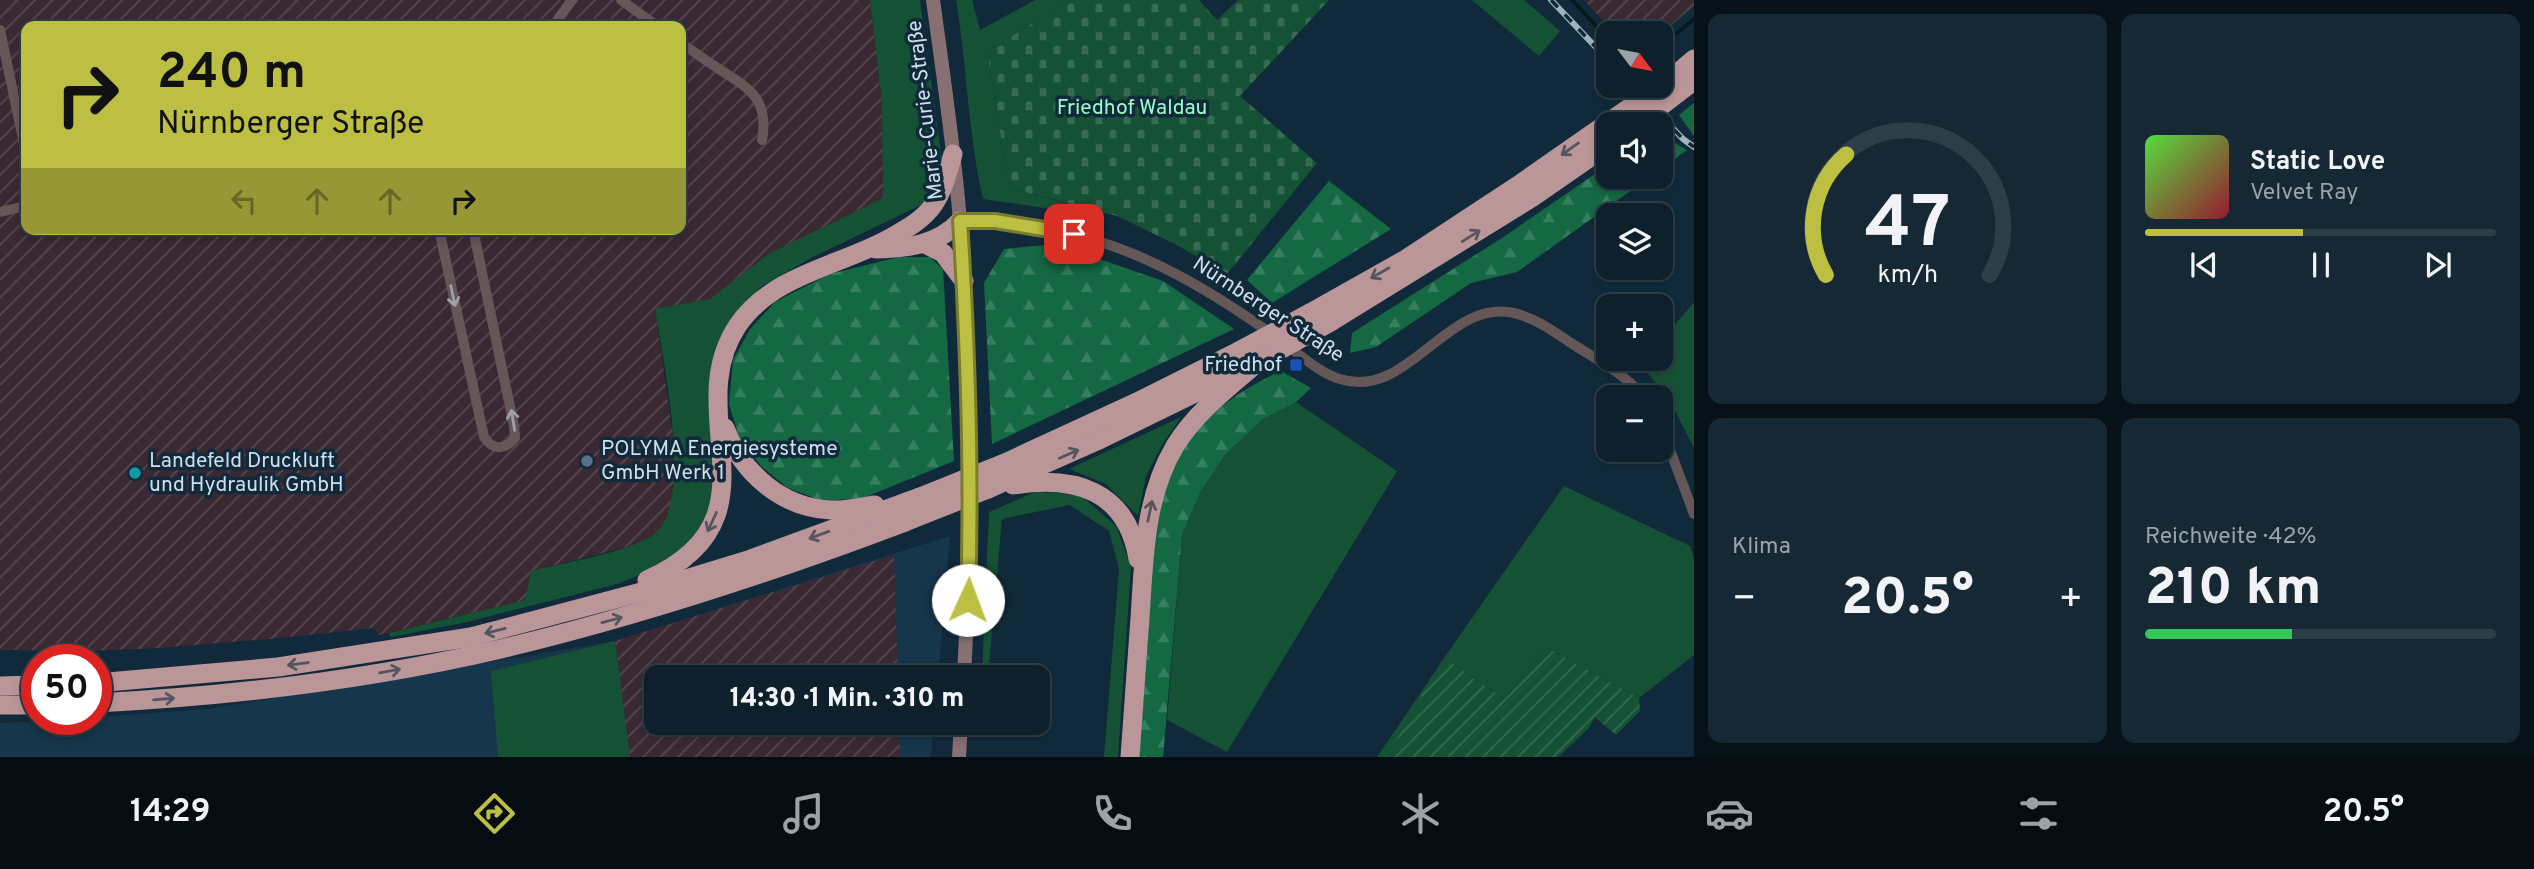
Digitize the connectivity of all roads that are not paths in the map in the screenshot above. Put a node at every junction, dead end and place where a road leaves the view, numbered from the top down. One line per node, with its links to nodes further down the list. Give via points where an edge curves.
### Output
1 (572, 0): 4 (street)
2 (621, 0): 5 (street)
3 (933, 0): 17 (main road, Marie-Curie-Straße)
4 (557, 21)
5 (650, 21)
6 (0, 30): 13 (street)
7 (686, 46): 14 (street, via 751,89 761,104)
8 (1694, 60): 10 (highway)
9 (1694, 81): 10 (highway)
10 (1673, 87)
11 (1658, 98): 12 (highway, bridge)
12 (1639, 112)
13 (21, 129)
14 (762, 140)
15 (1596, 140): 31 (highway, one-way to 31, bridge, via 1406,259)
16 (1596, 153): 27 (highway, one-way to 16, bridge, via 1329,323)
17 (953, 155): 20 (main road, Marie-Curie-Straße); 21 (highway, via 934,204)
18 (21, 207): 19 (street)
19 (0, 212)
20 (960, 221): 21 (highway); 24 (highway); 26 (main road, Marie-Curie-Straße); 28 (street, Nürnberger Straße, via 1050,228 1137,254 1210,293 1340,379 1361,382 1382,377 1418,358 1463,323 1505,312 1540,323)
21 (911, 227): 25 (highway)
22 (440, 235): 23 (street, one-way to 23, via 484,437 500,449 514,438 514,426)
23 (474, 235)
24 (925, 244): 25 (highway); 26 (highway, via 943,253)
25 (872, 249): 29 (highway, via 794,279 756,305 728,342 720,364)
26 (964, 281): 36 (main road, Marie-Curie-Straße, via 971,530)
27 (1258, 362): 31 (highway, one-way to 27, via 1101,439); 34 (highway, one-way to 27, via 1153,498 1168,458 1198,416)
28 (1631, 385)
29 (718, 407): 32 (highway, via 747,469 788,499 834,511); 35 (highway, one-way to 35, via 720,499 711,527 698,545 672,568)
30 (1673, 458): 33 (street)
31 (1002, 480): 32 (highway, bridge); 32 (highway, bridge); 34 (highway, via 1062,482 1102,497 1120,514 1134,538)
32 (909, 505): 35 (highway, one-way to 35, via 751,559); 40 (highway, one-way to 32, via 295,685 498,649 709,592)
33 (1694, 514)
34 (1141, 579): 45 (highway)
35 (551, 617): 37 (highway, one-way to 37, via 471,637 278,667)
36 (965, 665)
37 (112, 682)
38 (21, 685): 39 (highway)
39 (0, 686)
40 (112, 702)
41 (0, 705): 42 (highway)
42 (21, 705)
43 (960, 735): 44 (main road)
44 (959, 757)
45 (1130, 757)

